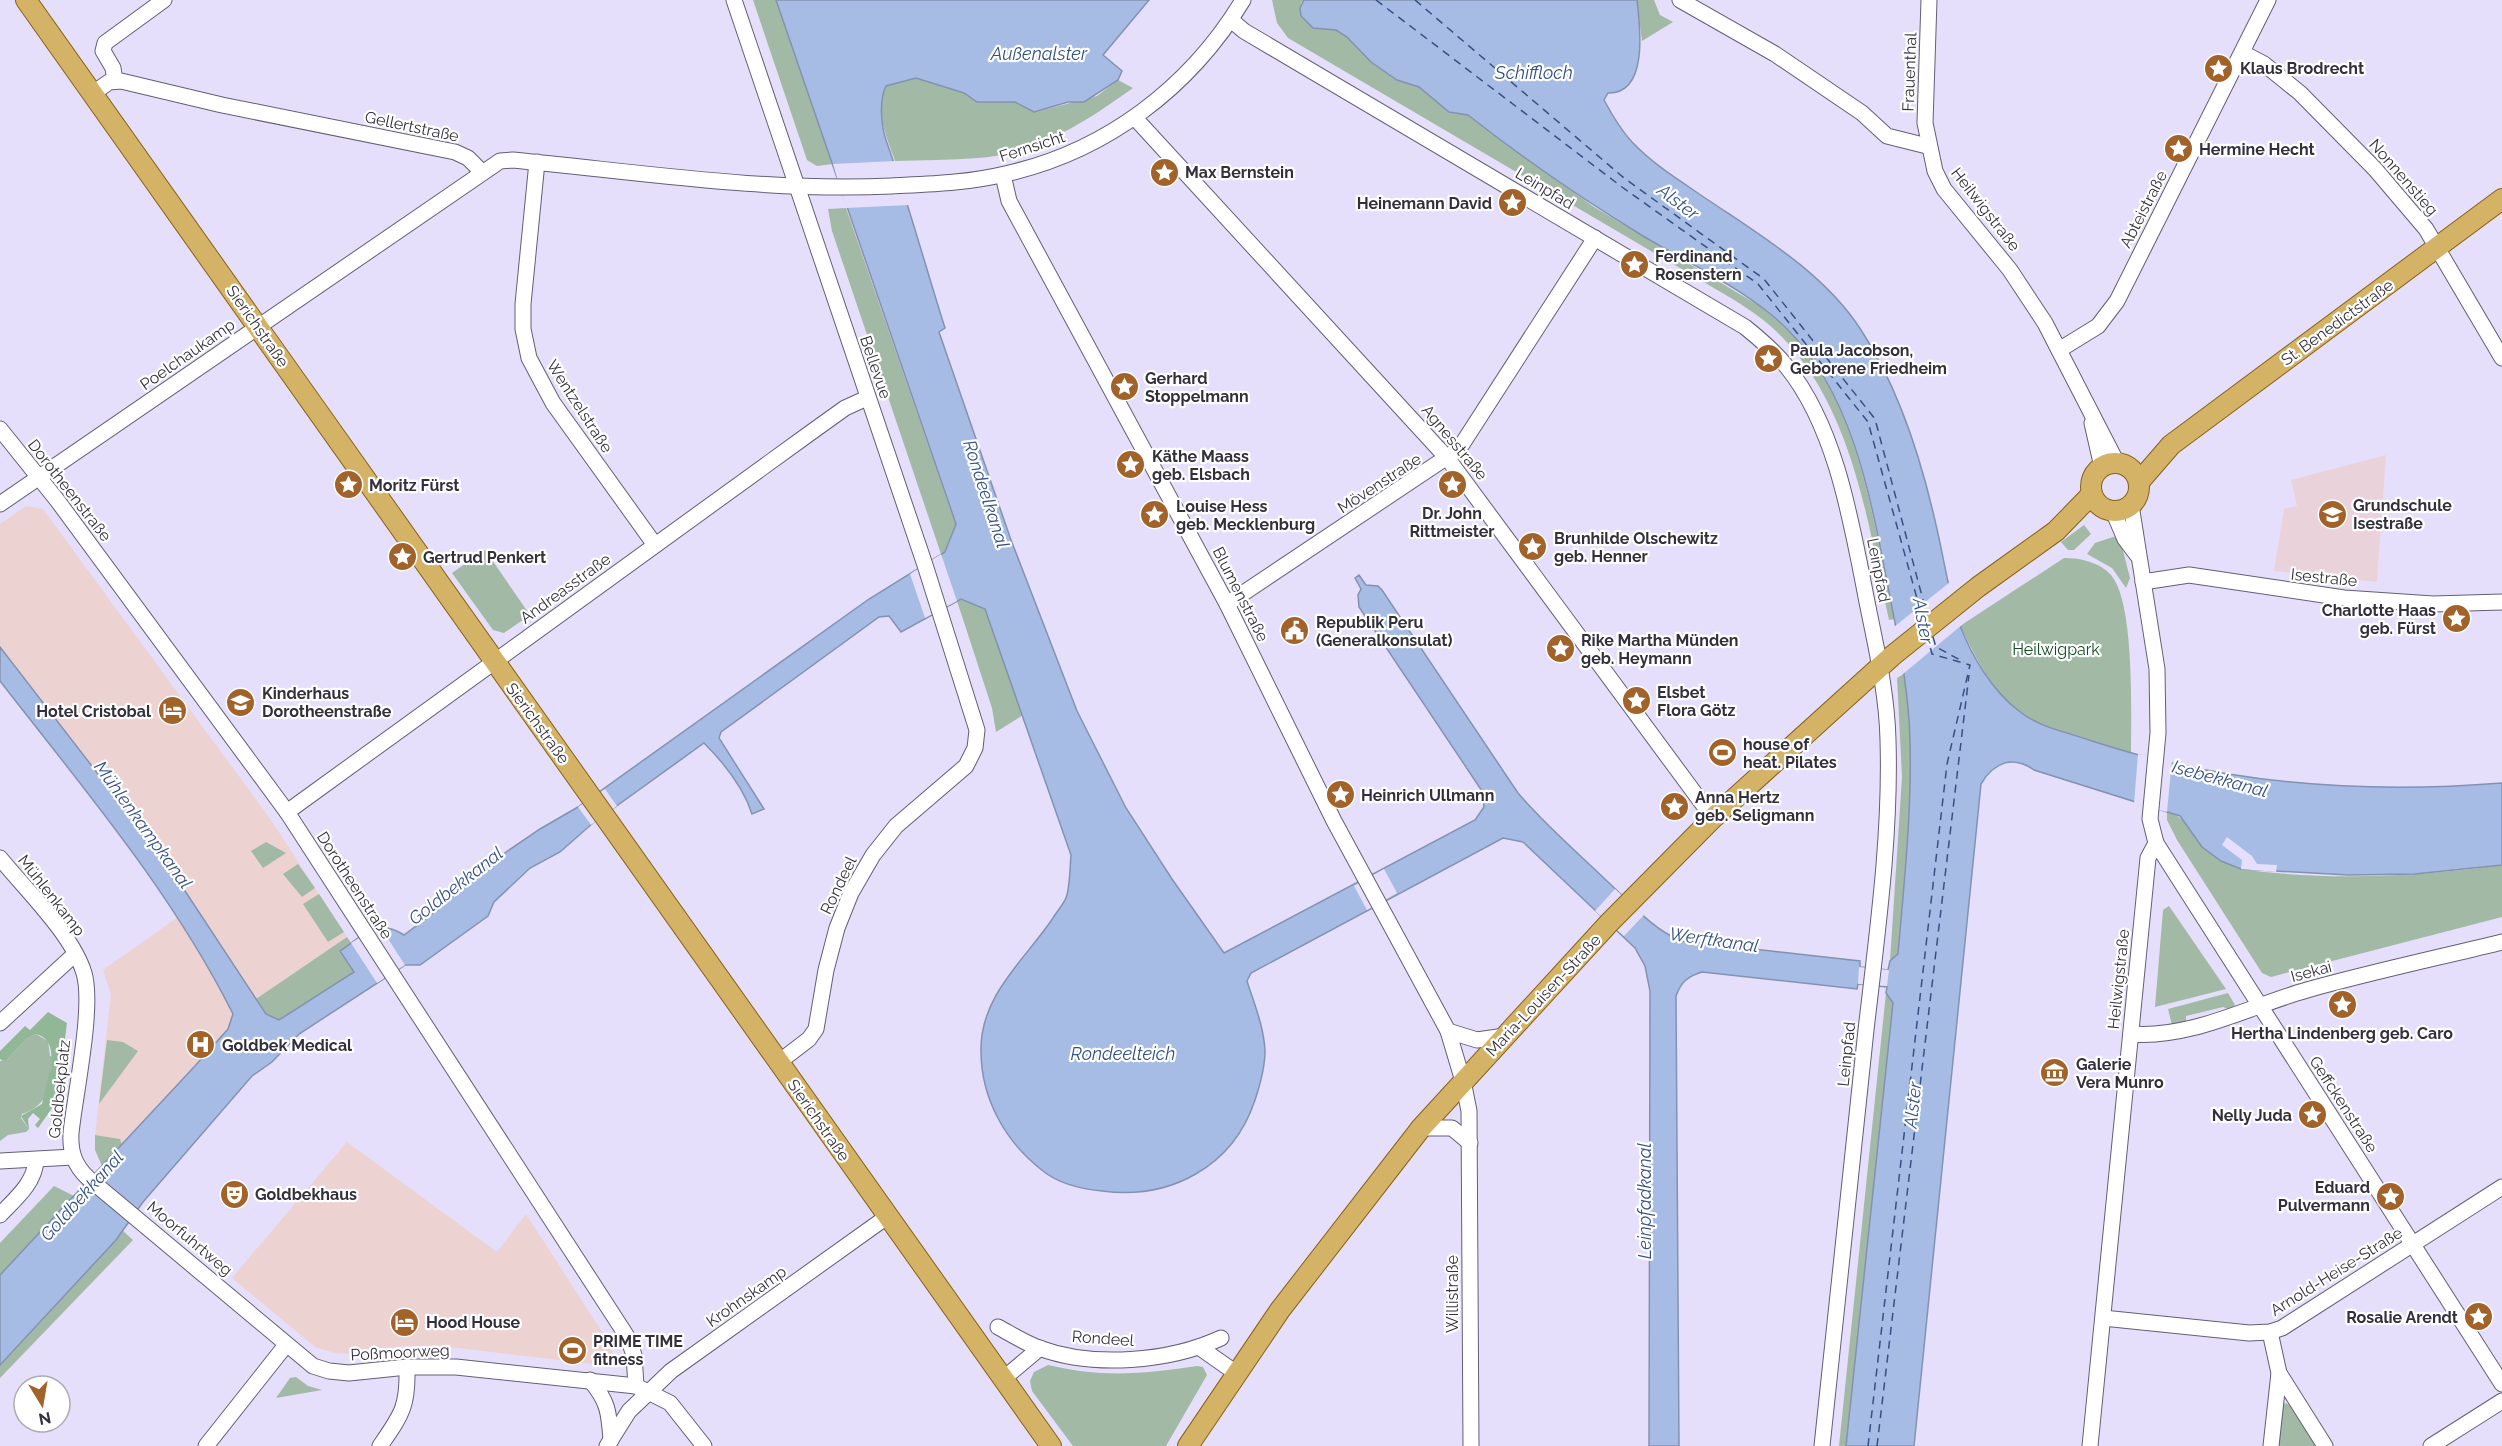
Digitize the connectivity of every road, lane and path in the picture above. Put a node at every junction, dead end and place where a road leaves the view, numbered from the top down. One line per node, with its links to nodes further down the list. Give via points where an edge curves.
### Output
1 (26, 0): 11 (main road, Sierichstraße)
2 (164, 0): 10 (street, via 105,43 103,51)
3 (734, 0): 17 (street, Bellevue)
4 (1242, 0): 8 (street, Fernsicht)
5 (1680, 0): 13 (street, via 1784,60 1862,113 1887,136)
6 (1929, 0): 13 (street, Frauenthal, via 1925,114)
7 (2268, 0): 9 (street, Abteistraße)
8 (1231, 20): 12 (street, Fernsicht, via 1178,82); 19 (street, Leinpfad)
9 (2243, 53): 20 (street, Nonnenstieg, via 2282,78 2323,115 2375,169 2426,229); 22 (street, Abteistraße, via 2117,302 2098,326)
10 (115, 81): 11 (street); 15 (street, Gellertstraße, via 455,152)
11 (92, 94): 21 (main road, Sierichstraße)
12 (1135, 118): 16 (street, Fernsicht, via 1067,154); 26 (street, Agnesstraße)
13 (1928, 146): 22 (street, Heilwigstraße, via 1944,189 2010,270)
14 (537, 162): 15 (street, via 504,160); 17 (street); 31 (street, Wentzelstraße, via 523,304 529,358 553,403)
15 (482, 172): 21 (street, Poelchaukamp)
16 (1003, 175): 17 (street, Fernsicht, via 962,182 840,188); 34 (street, Blumenstraße, via 1015,211)
17 (795, 186): 24 (street, Bellevue)
18 (2502, 199): 20 (main road, St. Benedictstraße)
19 (1595, 238): 26 (street, Mövenstraße, via 1471,435); 36 (street, Leinpfad, via 1746,327 1788,368 1815,416 1844,496)
20 (2437, 248): 23 (street, Nonnenstieg); 27 (main road, St. Benedictstraße, via 2172,445)
21 (258, 327): 28 (street, Poelchaukamp); 35 (main road, Sierichstraße)
22 (2059, 350): 27 (street, Heilwigstraße)
23 (2502, 358)
24 (867, 398): 31 (street, Andreasstraße, via 845,408); 37 (street, Bellevue, via 974,717)
25 (0, 429): 28 (street, Dorotheenstraße)
26 (1448, 459): 34 (street, Mövenstraße); 39 (street, Agnesstraße)
27 (2121, 470): 30 (main road, via 2138,496); 30 (main road, via 2092,480)
28 (38, 477): 29 (street, Poelchaukamp); 38 (street, Dorotheenstraße)
29 (0, 504)
30 (2110, 505): 32 (street, Heilwigstraße, via 2137,555); 36 (main road, Maria-Louisen-Straße, via 2056,531 1960,601)
31 (655, 545): 35 (street, Andreasstraße)
32 (2143, 582): 33 (street, Isestraße, via 2189,575 2344,598 2433,604); 40 (street, Heilwigstraße, via 2157,669 2156,757 2150,808)
33 (2502, 602)
34 (1227, 604): 46 (street, Blumenstraße, via 1365,879)
35 (494, 661): 38 (street, Andreasstraße); 49 (main road, Sierichstraße)
36 (1880, 667): 39 (main road, Maria-Louisen-Straße); 83 (street, Leinpfad, via 1887,728 1886,833)
37 (975, 748): 49 (street, Rondeel, via 961,772 896,826 873,855 837,928 816,1029)
38 (287, 812): 73 (street, Dorotheenstraße, via 628,1338 634,1355)
39 (1713, 818): 48 (main road, Maria-Louisen-Straße)
40 (2156, 843): 44 (street, Geffckenstraße); 47 (street, Heilwigstraße, via 2148,858)
41 (0, 858): 43 (street, Mühlenkamp)
42 (2502, 942): 44 (street, Isekai, via 2307,990)
43 (75, 954): 45 (street); 53 (street, Goldbekplatz, via 84,973 87,993 71,1133)
44 (2260, 1006): 47 (street, Isekai, via 2155,1035); 59 (street, Geffckenstraße)
45 (0, 1023)
46 (1448, 1031): 48 (street, via 1477,1040); 50 (street, Blumenstraße)
47 (2131, 1034): 60 (street, Heilwigstraße)
48 (1505, 1036): 50 (main road, Maria-Louisen-Straße)
49 (779, 1062): 58 (main road, Sierichstraße)
50 (1463, 1081): 51 (main road, Maria-Louisen-Straße); 52 (street, Willistraße)
51 (1421, 1128): 52 (street, via 1452,1128); 68 (main road, Maria-Louisen-Straße)
52 (1470, 1143): 82 (street, Willistraße)
53 (73, 1157): 55 (street, Goldbekplatz); 64 (street, Moorfuhrtweg, via 88,1178)
54 (0, 1161): 55 (street, Goldbekplatz)
55 (36, 1161): 57 (street, via 28,1184)
56 (2502, 1187): 59 (street, Arnold-Heise-Straße)
57 (0, 1215)
58 (888, 1216): 70 (main road, Sierichstraße); 74 (street, Krohnskamp, via 671,1371)
59 (2413, 1244): 62 (street, Arnold-Heise-Straße); 72 (street, Geffckenstraße)
60 (2103, 1318): 62 (street, Arnold-Heise-Straße); 84 (street, Heilwigstraße)
61 (998, 1327): 66 (street, Rondeel)
62 (2270, 1332): 69 (street)
63 (1221, 1338): 65 (street, Rondeel)
64 (286, 1345): 67 (street, Poßmoorweg, via 305,1360 329,1371 349,1373); 77 (street)
65 (1199, 1347): 66 (street, Rondeel, via 1130,1360); 68 (street)
66 (1040, 1348): 70 (street)
67 (407, 1367): 71 (street, Poßmoorweg, via 456,1367); 78 (street, via 407,1400)
68 (1236, 1373): 81 (main road, Maria-Louisen-Straße)
69 (2279, 1373): 85 (street); 86 (street)
70 (1003, 1379): 80 (main road, Sierichstraße)
71 (590, 1380): 73 (street, Poßmoorweg); 76 (street, Krohnskamp, via 608,1407)
72 (2502, 1384)
73 (636, 1386): 74 (street, Poßmoorweg)
74 (651, 1391): 76 (street, Krohnskamp, via 629,1411); 79 (street, via 681,1414)
75 (2502, 1401): 87 (street)
76 (609, 1443)
77 (206, 1446)
78 (380, 1446)
79 (704, 1446)
80 (1051, 1446)
81 (1188, 1446)
82 (1471, 1446)
83 (1822, 1446)
84 (2090, 1446)
85 (2271, 1446)
86 (2325, 1446)
87 (2431, 1446)

